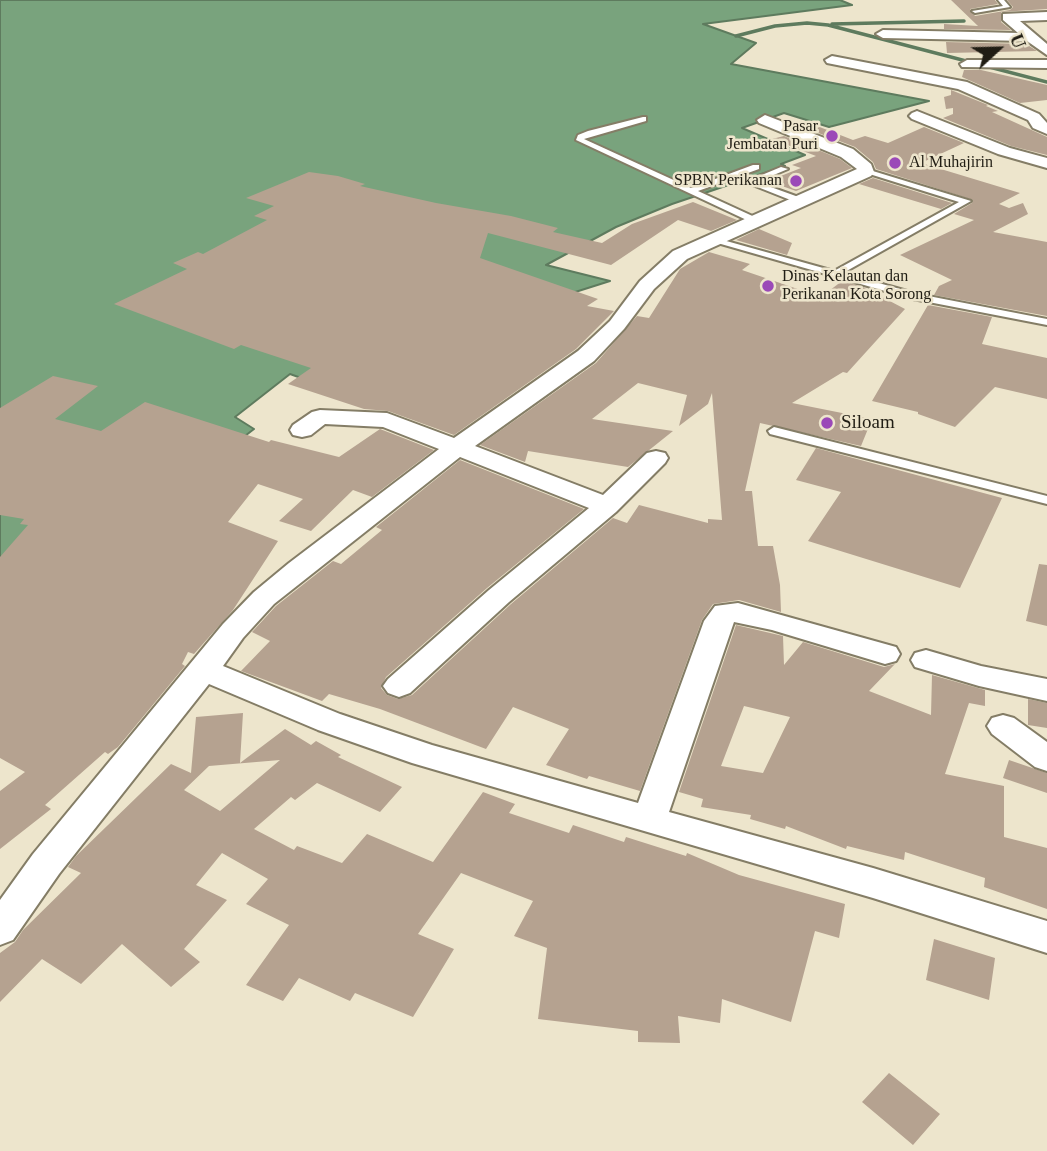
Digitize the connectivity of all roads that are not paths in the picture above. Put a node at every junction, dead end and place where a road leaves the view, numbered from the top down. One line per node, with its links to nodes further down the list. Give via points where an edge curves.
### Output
1 (1001, 0): 2 (lane, via 1007,6)
2 (982, 14): 4 (street)
3 (1047, 16): 4 (street)
4 (1008, 17): 6 (street)
5 (883, 34): 6 (street)
6 (1041, 44)
7 (832, 60): 13 (street, via 962,86 1034,117)
8 (972, 63): 9 (street)
9 (1047, 64)
10 (917, 116): 14 (street)
11 (643, 119): 18 (lane, via 580,140)
12 (765, 120): 17 (street, via 840,150)
13 (1047, 128)
14 (1047, 163)
15 (756, 167): 18 (lane)
16 (784, 169): 19 (lane, via 749,182)
17 (866, 170): 19 (street); 22 (lane, via 967,201)
18 (690, 191): 20 (lane)
19 (800, 201): 20 (street)
20 (756, 221): 21 (street)
21 (712, 240): 22 (lane); 26 (street, via 666,266 586,356)
22 (835, 274): 23 (lane, via 917,297)
23 (1047, 322)
24 (302, 430): 26 (street, via 320,417 380,418)
25 (774, 431): 28 (lane)
26 (456, 448): 29 (street); 32 (street, via 264,598)
27 (656, 457): 29 (street)
28 (1047, 500)
29 (607, 506): 33 (street)
30 (885, 654): 37 (street, via 779,622 725,613)
31 (926, 660): 34 (street)
32 (204, 670): 37 (street, via 412,751); 38 (street, via 46,864)
33 (399, 686)
34 (1047, 690)
35 (1003, 726): 36 (street)
36 (1047, 759)
37 (649, 821): 39 (street)
38 (0, 929)
39 (1047, 937)

